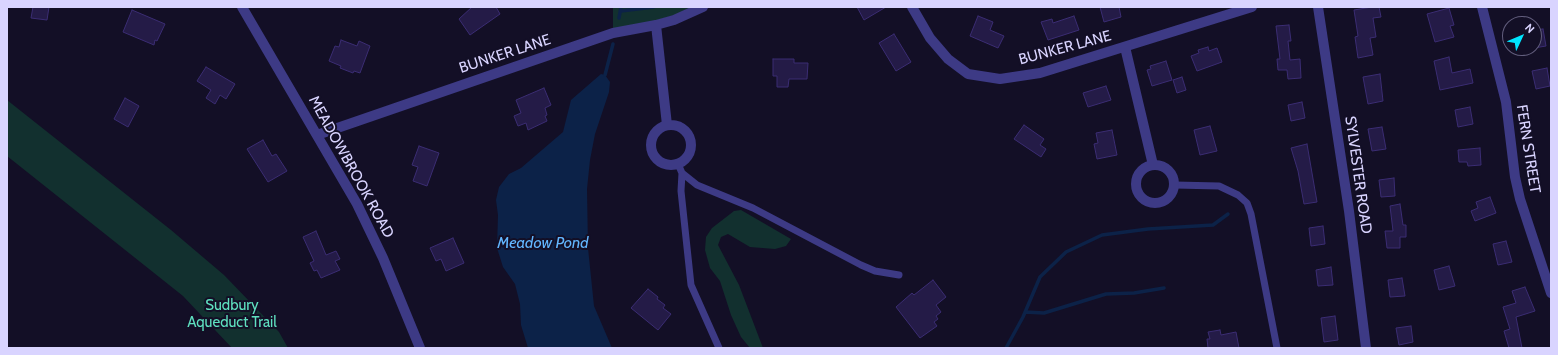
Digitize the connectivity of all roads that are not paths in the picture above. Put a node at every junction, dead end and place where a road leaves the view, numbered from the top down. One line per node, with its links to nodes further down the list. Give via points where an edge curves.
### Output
1 (242, 7): 10 (street, MEADOWBROOK ROAD)
2 (703, 7): 7 (street, BUNKER LANE)
3 (912, 7): 8 (street, BUNKER LANE, via 930,38 948,59 968,74 1000,79 1040,73)
4 (1252, 7): 8 (street, BUNKER LANE)
5 (1318, 7): 19 (street, SYLVESTER ROAD, via 1349,211)
6 (1482, 7): 15 (street, FERN STREET, via 1506,102 1520,199)
7 (656, 26): 9 (street); 10 (street, BUNKER LANE, via 613,33)
8 (1124, 47): 11 (street)
9 (667, 125): 12 (street, via 680,127 689,135 690,152); 12 (street, via 654,133 651,150 664,164)
10 (318, 135): 16 (street, MEADOWBROOK ROAD, via 370,229)
11 (1153, 165): 13 (street, via 1166,168 1174,178); 13 (street, via 1138,175 1136,188 1142,198 1152,204 1164,202 1171,196)
12 (680, 168): 14 (lane, via 697,185 753,208 861,265 875,271); 17 (lane, via 691,285)
13 (1175, 185): 18 (lane, via 1219,186 1238,195 1247,203)
14 (899, 275)
15 (1551, 293)
16 (420, 348)
17 (719, 348)
18 (1277, 348)
19 (1366, 348)

